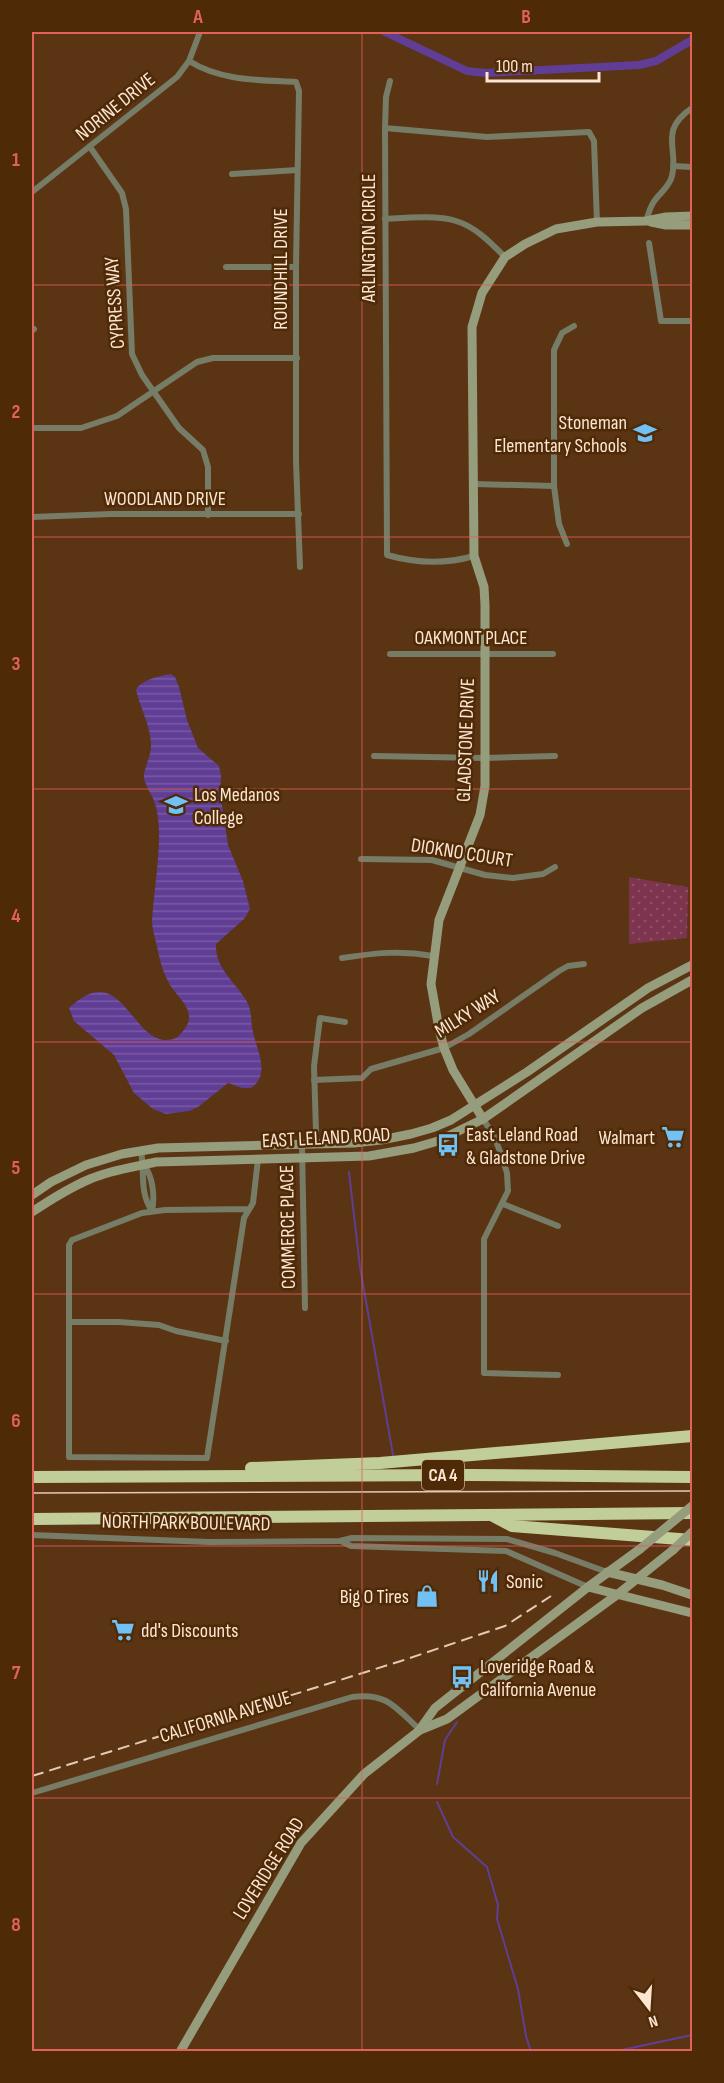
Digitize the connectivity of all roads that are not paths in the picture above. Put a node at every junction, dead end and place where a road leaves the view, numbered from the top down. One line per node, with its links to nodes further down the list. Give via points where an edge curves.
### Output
1 (200, 32): 2 (street, NORINE DRIVE)
2 (189, 61): 6 (street, NORINE DRIVE, via 177,77); 9 (street, ROUNDHILL DRIVE, via 219,75 296,82)
3 (390, 81): 5 (street, ARLINGTON CIRCLE)
4 (693, 108): 7 (street, via 674,129)
5 (385, 128): 13 (street, ARLINGTON CIRCLE); 15 (street, via 487,137 589,132 594,141)
6 (90, 147): 11 (street, NORINE DRIVE); 24 (street, CYPRESS WAY, via 122,193 126,209 132,354)
7 (673, 166): 8 (street); 14 (street, via 672,177)
8 (693, 167)
9 (297, 170): 10 (street); 20 (street, ROUNDHILL DRIVE)
10 (232, 174)
11 (32, 192)
12 (693, 216): 14 (main road)
13 (385, 219): 18 (street, via 456,221 483,235); 32 (street, ARLINGTON CIRCLE, via 387,555 415,561)
14 (646, 221): 15 (main road, GLADSTONE DRIVE); 16 (main road)
15 (597, 222): 18 (main road, GLADSTONE DRIVE, via 556,229)
16 (693, 225)
17 (649, 243): 21 (street, via 661,321)
18 (505, 257): 26 (main road, GLADSTONE DRIVE, via 482,293 472,327)
19 (226, 267): 20 (street)
20 (296, 267): 23 (street, ROUNDHILL DRIVE)
21 (693, 321)
22 (574, 326): 27 (street, via 562,333 554,350)
23 (297, 358): 24 (street, via 213,358 197,362); 28 (street, ROUNDHILL DRIVE)
24 (154, 392): 25 (street, via 117,416 81,428); 29 (street, CYPRESS WAY, via 179,428 203,450 208,467)
25 (32, 428)
26 (474, 484): 27 (street); 32 (main road, GLADSTONE DRIVE)
27 (554, 486): 31 (street, via 559,524)
28 (299, 514): 29 (street, WOODLAND DRIVE); 33 (street, ROUNDHILL DRIVE)
29 (208, 515): 30 (street, WOODLAND DRIVE)
30 (32, 517)
31 (567, 544)
32 (474, 556): 35 (main road, GLADSTONE DRIVE, via 484,587)
33 (300, 567)
34 (390, 654): 35 (street, OAKMONT PLACE)
35 (485, 654): 36 (street, OAKMONT PLACE); 39 (main road, GLADSTONE DRIVE)
36 (553, 654)
37 (374, 756): 39 (street)
38 (555, 756): 39 (street)
39 (484, 758): 42 (main road, GLADSTONE DRIVE, via 480,815)
40 (361, 859): 42 (street, DIOKNO COURT, via 432,860)
41 (555, 867): 42 (street, DIOKNO COURT, via 543,874 513,878)
42 (460, 868): 43 (main road, GLADSTONE DRIVE, via 439,920)
43 (433, 956): 44 (street, via 410,951); 49 (main road, GLADSTONE DRIVE, via 431,984)
44 (342, 958)
45 (584, 964): 49 (street, MILKY WAY, via 559,971)
46 (693, 965): 51 (main road, EAST LELAND ROAD, via 648,988)
47 (693, 980): 52 (main road, EAST LELAND ROAD, via 642,1008)
48 (345, 1022): 50 (street, via 320,1018)
49 (444, 1048): 50 (street, MILKY WAY, via 371,1069 363,1078); 51 (main road, GLADSTONE DRIVE)
50 (314, 1080): 53 (street)
51 (475, 1106): 52 (main road, GLADSTONE DRIVE); 54 (main road, EAST LELAND ROAD, via 411,1134 372,1141)
52 (483, 1119): 57 (main road, EAST LELAND ROAD, via 460,1132 414,1148 369,1156); 60 (street, GLADSTONE DRIVE, via 494,1136 507,1173 508,1191)
53 (316, 1131)
54 (302, 1144): 55 (main road, EAST LELAND ROAD); 57 (street, COMMERCE PLACE)
55 (141, 1151): 58 (street); 59 (main road, EAST LELAND ROAD, via 86,1165)
56 (258, 1159): 57 (main road, EAST LELAND ROAD); 58 (main road, EAST LELAND ROAD); 61 (street)
57 (302, 1159): 65 (street, COMMERCE PLACE)
58 (144, 1165): 62 (street, via 141,1174 146,1202); 63 (main road, EAST LELAND ROAD, via 91,1179)
59 (32, 1195)
60 (503, 1204): 64 (street); 68 (street, GLADSTONE DRIVE, via 484,1239 484,1374)
61 (249, 1209): 62 (street); 67 (street, via 244,1218)
62 (152, 1211): 66 (street, via 72,1240)
63 (32, 1212)
64 (558, 1226)
65 (305, 1308)
66 (69, 1322): 67 (street, via 159,1325); 67 (street, via 69,1457 207,1458)
67 (226, 1341)
68 (558, 1375)
69 (693, 1436): 71 (highway, via 380,1463 218,1470)
70 (32, 1477): 71 (highway, CA 4)
71 (193, 1477): 72 (highway, CA 4)
72 (693, 1477)
73 (693, 1506): 81 (main road, LOVERIDGE ROAD, bridge)
74 (693, 1513): 75 (highway, CA 4)
75 (489, 1514): 76 (highway, CA 4); 79 (highway, via 512,1526)
76 (32, 1520)
77 (693, 1532): 82 (main road, LOVERIDGE ROAD, bridge)
78 (32, 1535): 80 (street, NORTH PARK BOULEVARD, via 210,1542)
79 (693, 1540)
80 (340, 1541): 81 (street, NORTH PARK BOULEVARD, via 507,1539); 83 (street, NORTH PARK BOULEVARD, via 351,1546 506,1551)
81 (608, 1572): 82 (main road); 83 (main road, LOVERIDGE ROAD)
82 (638, 1579): 84 (main road, LOVERIDGE ROAD); 85 (main road)
83 (588, 1587): 84 (main road); 87 (main road, LOVERIDGE ROAD, via 435,1708)
84 (618, 1594): 86 (main road); 87 (main road, LOVERIDGE ROAD, via 447,1719)
85 (693, 1595)
86 (693, 1613)
87 (420, 1730): 88 (street, CALIFORNIA AVENUE, via 382,1698 352,1697); 89 (main road, LOVERIDGE ROAD, via 364,1774 301,1843)
88 (32, 1793)
89 (180, 2052)

